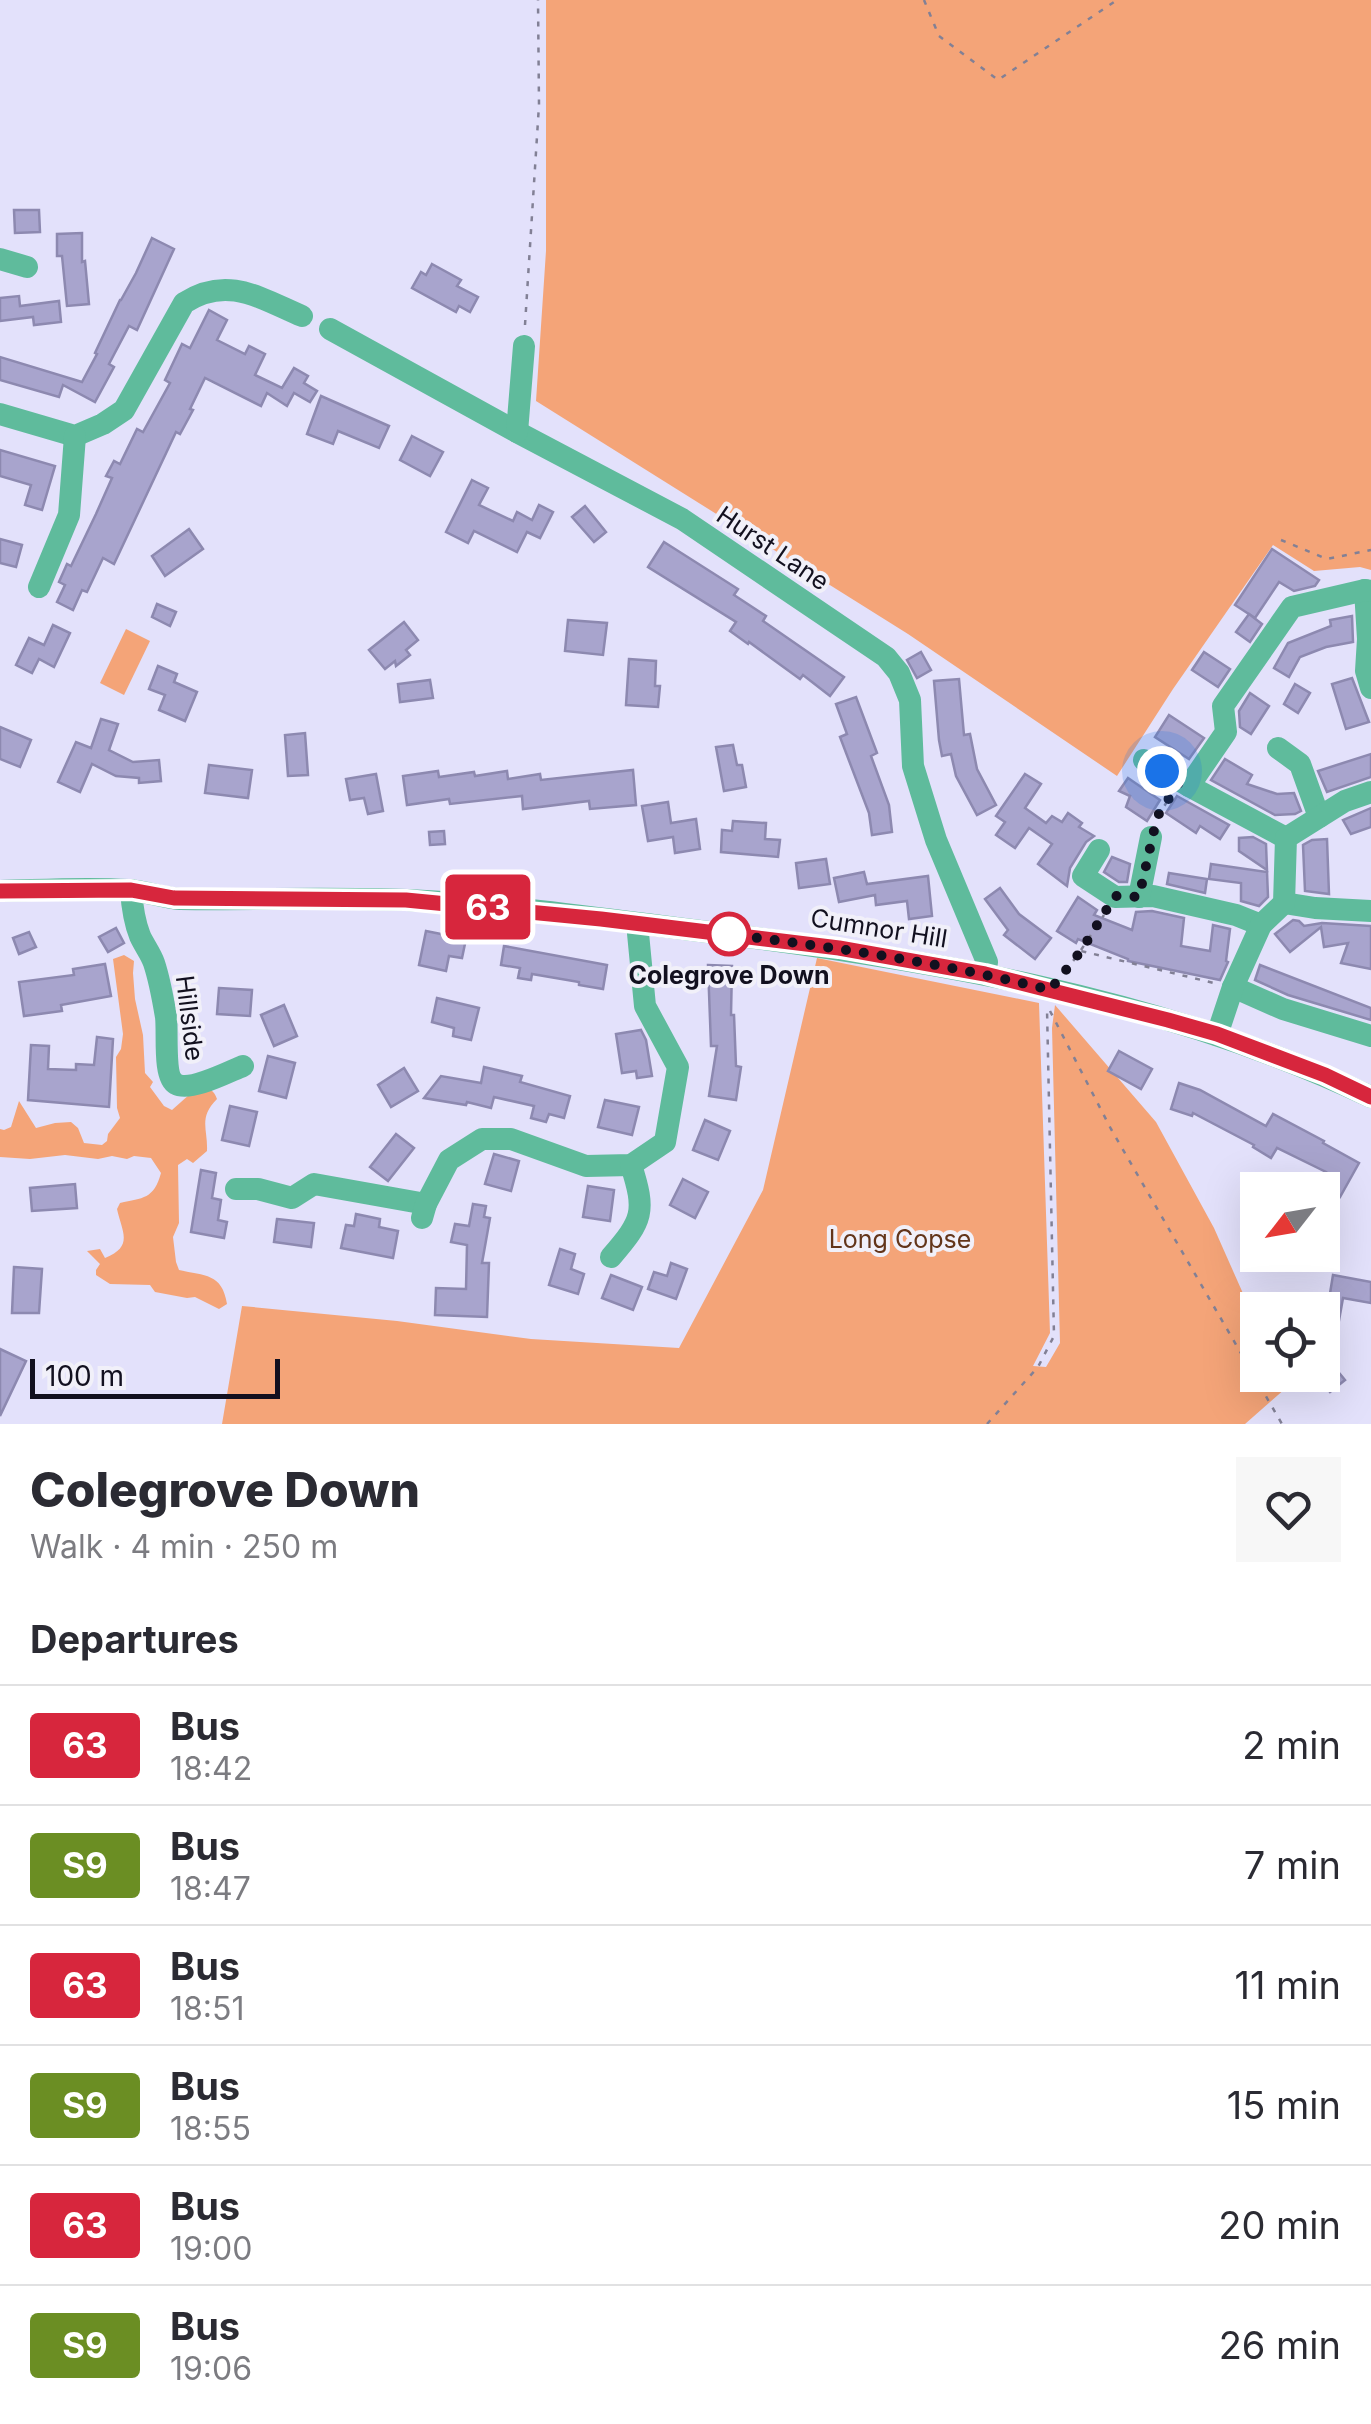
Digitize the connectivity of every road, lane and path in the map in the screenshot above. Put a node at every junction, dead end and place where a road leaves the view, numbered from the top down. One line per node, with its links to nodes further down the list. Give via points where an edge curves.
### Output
1 (538, 0): 8 (path, via 539,105)
2 (924, 0): 3 (path, via 939,36 998,80)
3 (1117, 0)
4 (0, 259): 5 (street)
5 (27, 266)
6 (302, 316): 11 (street, via 249,293 199,293 184,303 124,410)
7 (330, 329): 10 (street, Hurst Lane)
8 (524, 346): 10 (street)
9 (0, 414): 11 (street)
10 (517, 432): 33 (street, Hurst Lane, via 682,519 886,657 910,700 913,766 987,962)
11 (75, 436): 14 (street, via 69,516)
12 (1281, 540): 13 (path, via 1327,559)
13 (1371, 550)
14 (39, 586)
15 (1368, 590): 16 (street); 19 (street, via 1292,607 1223,706 1226,732)
16 (1371, 688)
17 (1278, 748): 21 (street, via 1300,764)
18 (1144, 760): 19 (street)
19 (1184, 783): 22 (path, via 1157,817); 23 (street)
20 (1371, 792): 21 (street)
21 (1319, 817): 23 (street)
22 (1151, 837): 27 (street)
23 (1286, 838): 28 (street)
24 (1099, 850): 27 (street, via 1083,876)
25 (131, 890): 26 (street, Cumnor Hill); 30 (street, Cumnor Hill, via 174,898 406,900); 38 (street, Hillside, via 161,988 172,1082 192,1086)
26 (0, 891)
27 (1127, 897): 31 (street, via 1153,896); 32 (path)
28 (1284, 903): 29 (street); 31 (street)
29 (1371, 912)
30 (637, 923): 33 (street, Cumnor Hill); 40 (street, via 645,1006 678,1067 664,1142)
31 (1262, 925): 34 (street)
32 (1081, 951): 34 (path); 35 (path)
33 (985, 974): 35 (street, Cumnor Hill)
34 (1233, 987): 36 (street); 37 (street)
35 (1050, 990): 36 (street, Cumnor Hill)
36 (1217, 1034): 39 (street, Cumnor Hill)
37 (1371, 1036)
38 (242, 1066)
39 (1371, 1097)
40 (631, 1165): 41 (street, via 586,1166 511,1139 482,1139 448,1160 418,1208 314,1184 292,1198); 42 (street, via 640,1208 633,1232)
41 (236, 1189)
42 (611, 1257)
43 (988, 1424): 44 (path, via 1038,1367 1054,1336 1048,1005 1111,1129)
44 (1282, 1424)

